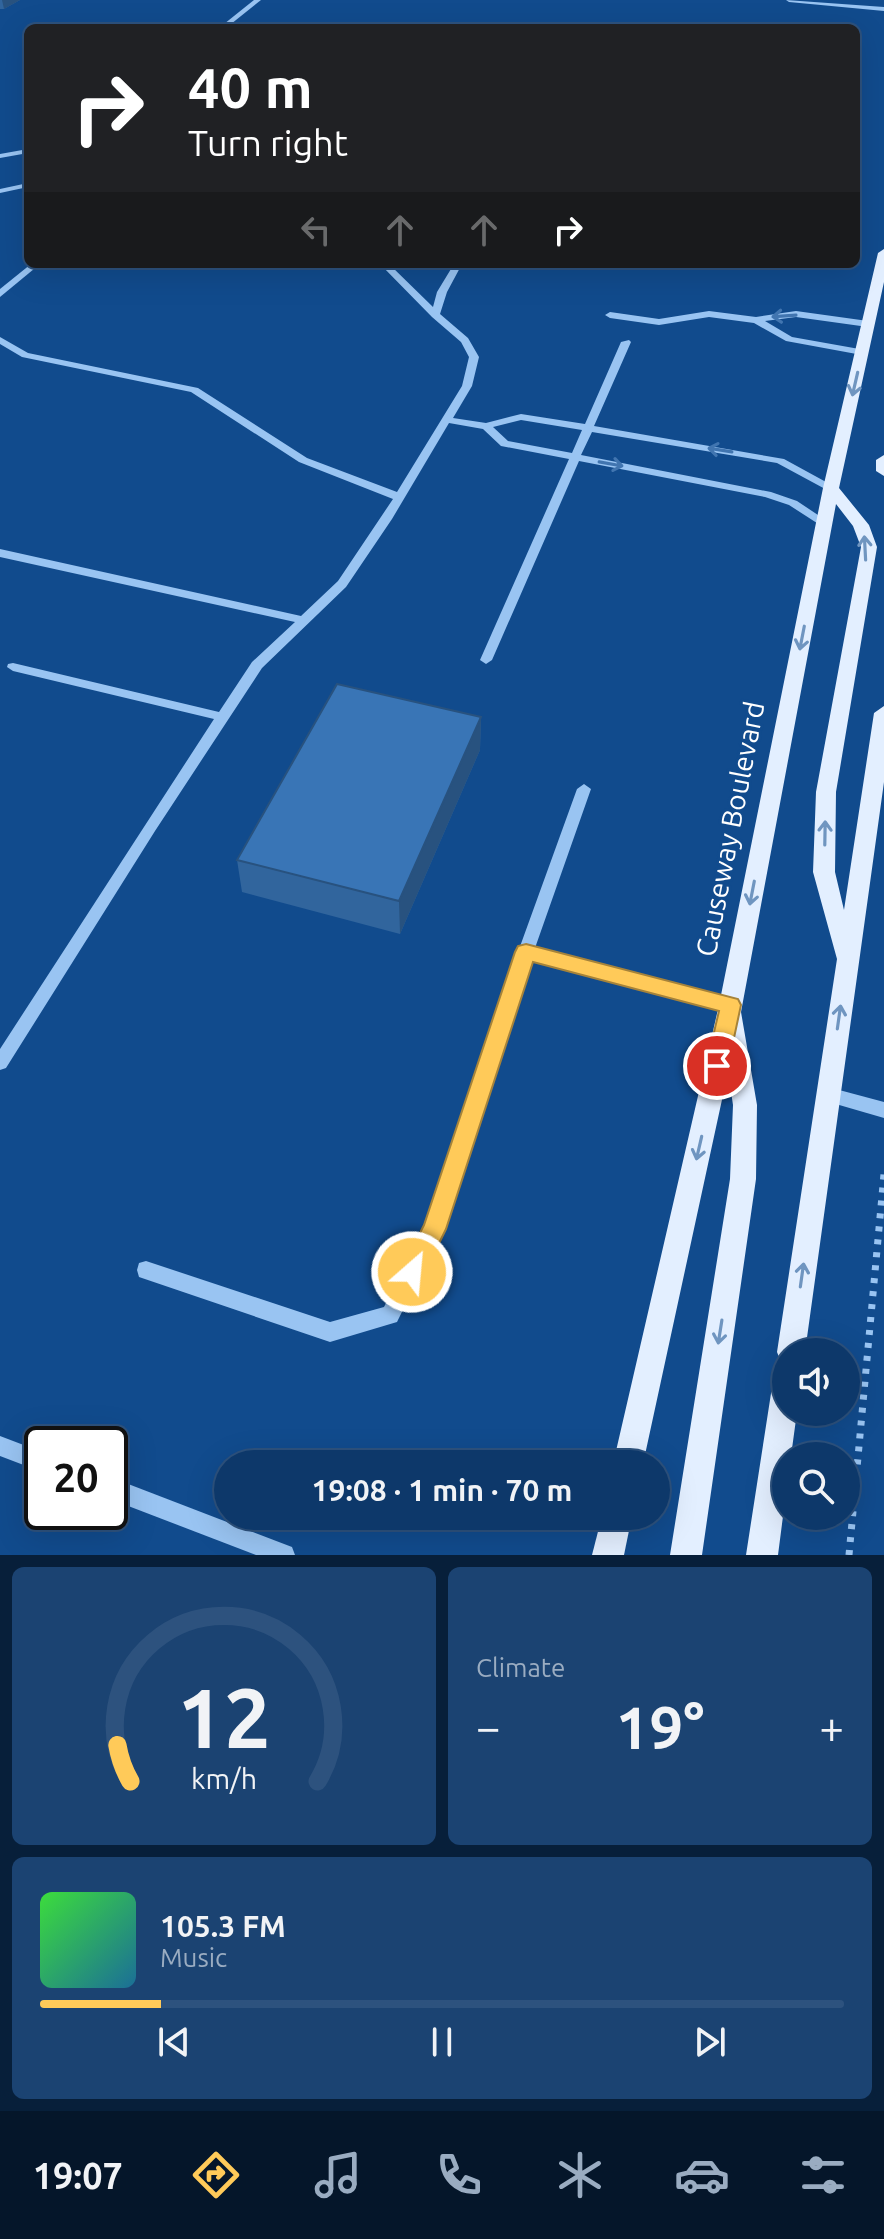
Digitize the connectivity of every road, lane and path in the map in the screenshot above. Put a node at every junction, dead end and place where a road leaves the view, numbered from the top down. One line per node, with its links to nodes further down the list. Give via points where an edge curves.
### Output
1 (258, 0): 4 (street)
2 (789, 0): 3 (street)
3 (884, 9)
4 (228, 24)
5 (24, 152): 6 (street)
6 (0, 156)
7 (24, 186): 8 (street)
8 (0, 191)
9 (884, 253): 17 (main road, Causeway Boulevard)
10 (31, 268): 13 (street)
11 (388, 268): 14 (street)
12 (456, 268): 14 (street)
13 (0, 294)
14 (435, 315): 21 (street, via 465,340 474,357 467,386)
15 (610, 315): 16 (street, via 659,322 709,314)
16 (756, 320): 17 (street, one-way to 16, via 796,314); 20 (street, via 789,339)
17 (868, 324): 20 (main road, Causeway Boulevard)
18 (0, 340): 28 (street, via 25,355 194,390 303,460)
19 (626, 342): 23 (street)
20 (862, 352): 27 (main road, Causeway Boulevard, one-way to 27)
21 (447, 420): 22 (street); 28 (street)
22 (486, 426): 23 (street, via 521,417); 24 (street, via 505,444)
23 (589, 428): 24 (street); 27 (street, one-way to 23, via 780,461)
24 (577, 458): 29 (street, one-way to 29, via 767,494); 32 (street)
25 (884, 460): 26 (main road)
26 (884, 471)
27 (831, 488): 29 (main road, Causeway Boulevard); 39 (main road, one-way to 27, via 824,872 826,792 869,547 861,525)
28 (399, 497): 31 (street, via 342,584)
29 (824, 523): 40 (main road, Causeway Boulevard, one-way to 40)
30 (0, 553): 31 (street)
31 (303, 620): 35 (street, via 257,665)
32 (486, 660)
33 (13, 667): 35 (street)
34 (884, 713): 36 (main road)
35 (223, 717): 41 (street)
36 (880, 766): 39 (main road)
37 (584, 789): 38 (street)
38 (526, 952): 40 (street); 45 (street, via 434,1229 390,1315 330,1332)
39 (847, 964): 42 (main road, one-way to 39)
40 (731, 1005): 49 (main road, Causeway Boulevard, one-way to 49); 55 (main road, one-way to 55, via 745,1105 743,1179)
41 (0, 1063)
42 (828, 1095): 43 (street); 46 (main road, one-way to 42)
43 (884, 1110)
44 (884, 1174): 57 (path)
45 (146, 1270)
46 (793, 1338)
47 (780, 1426): 56 (main road)
48 (0, 1446): 50 (street)
49 (631, 1450)
50 (24, 1455)
51 (128, 1495): 53 (street)
52 (614, 1530): 54 (main road)
53 (284, 1555)
54 (608, 1555)
55 (686, 1555)
56 (762, 1555)
57 (849, 1555)

